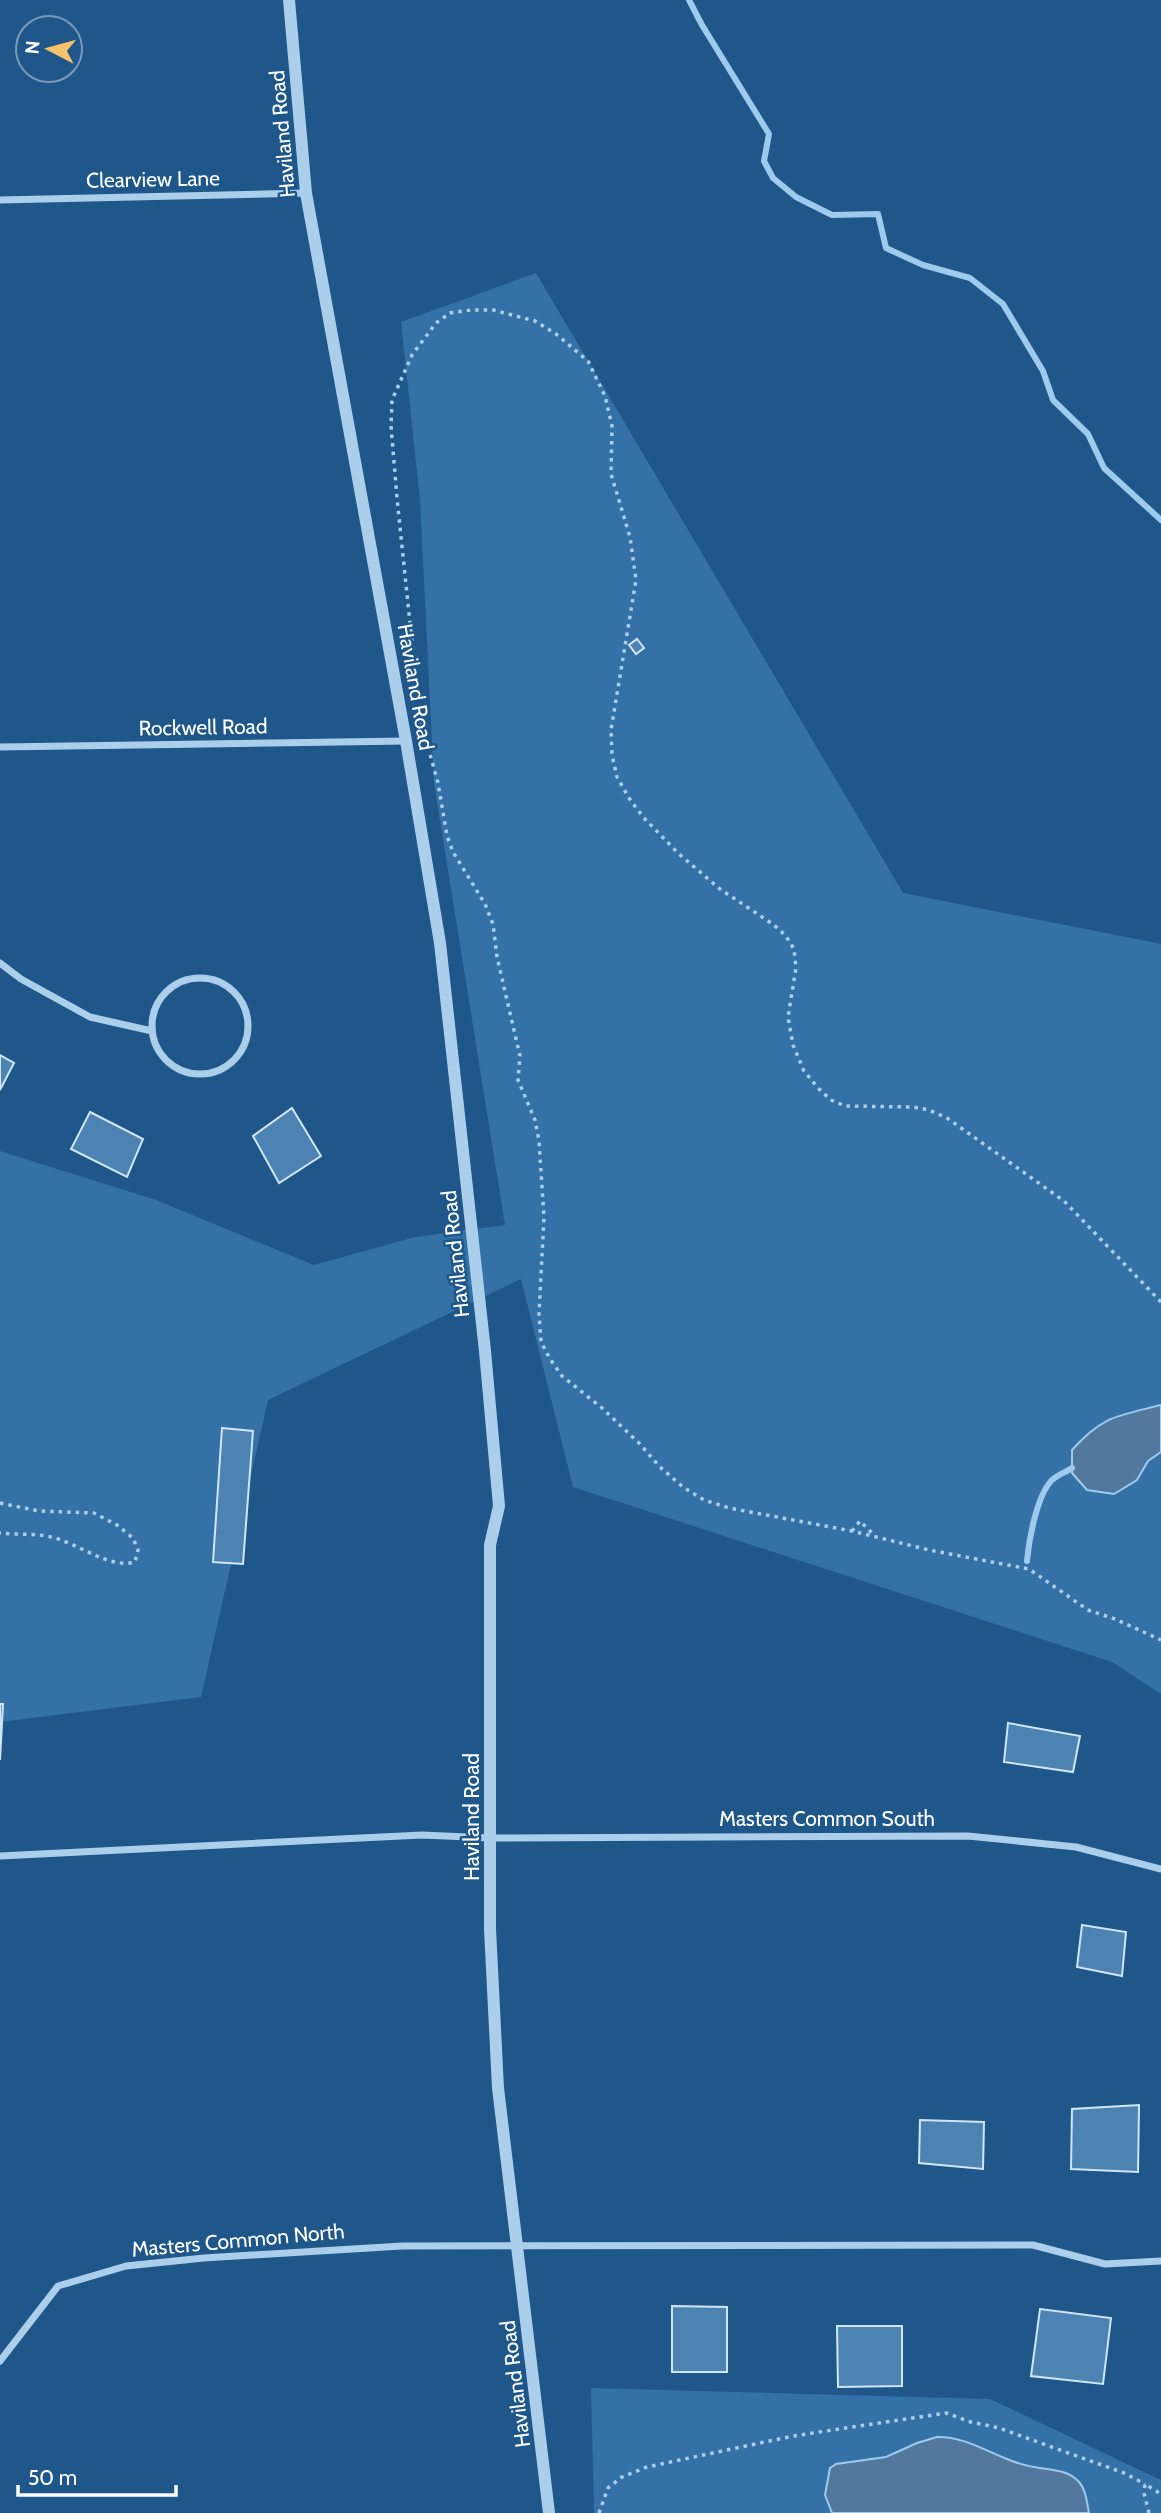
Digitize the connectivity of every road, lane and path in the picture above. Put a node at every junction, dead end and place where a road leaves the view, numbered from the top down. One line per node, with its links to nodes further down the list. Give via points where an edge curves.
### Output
1 (289, 0): 2 (street, Haviland Road)
2 (306, 193): 3 (street, Clearview Lane); 4 (street, Haviland Road)
3 (0, 200)
4 (406, 741): 5 (street, Rockwell Road); 14 (street, Haviland Road, via 440,943 499,1506 489,1545)
5 (0, 747)
6 (0, 962): 7 (street, via 20,979 89,1017)
7 (152, 1031): 7 (street, via 165,1059 185,1071 208,1074 223,1069 244,1046 247,1015 241,1000 216,980 184,980 159,1000)
8 (1161, 1302): 10 (path, via 1064,1201 947,1118 913,1107 845,1106 831,1100 803,1071 789,1017 796,968 794,949 786,936 679,854 643,817 617,777 611,730 636,580 630,537 611,474 612,426 598,377 574,348 536,321 493,310 471,310 450,313 436,323 412,355 392,400 397,498 419,710 447,836 493,924 520,1056 519,1080 539,1141 544,1217 541,1342 562,1376 602,1408 660,1467 704,1500)
9 (0, 1503): 11 (path, via 39,1511 94,1513 133,1538 138,1550 135,1562 122,1565 49,1536)
10 (852, 1531): 12 (path); 12 (path, via 860,1521)
11 (0, 1533)
12 (874, 1536): 13 (path, via 1029,1569 1088,1610)
13 (1161, 1640)
14 (491, 1839): 15 (street, via 422,1835); 16 (street, Masters Common South, via 968,1836 1076,1847); 17 (street, Haviland Road, via 490,1929 498,2088)
15 (0, 1856)
16 (1161, 1869)
17 (519, 2247): 18 (street, via 1033,2245 1105,2264); 19 (street, Masters Common North, via 402,2246 126,2266 58,2286); 22 (street, Haviland Road)
18 (1161, 2261)
19 (0, 2361)
20 (1145, 2484): 21 (path); 23 (path, via 999,2428 946,2413 793,2436 647,2467 608,2488); 24 (path)
21 (1161, 2494)
22 (549, 2513)
23 (599, 2513)
24 (1149, 2513)

